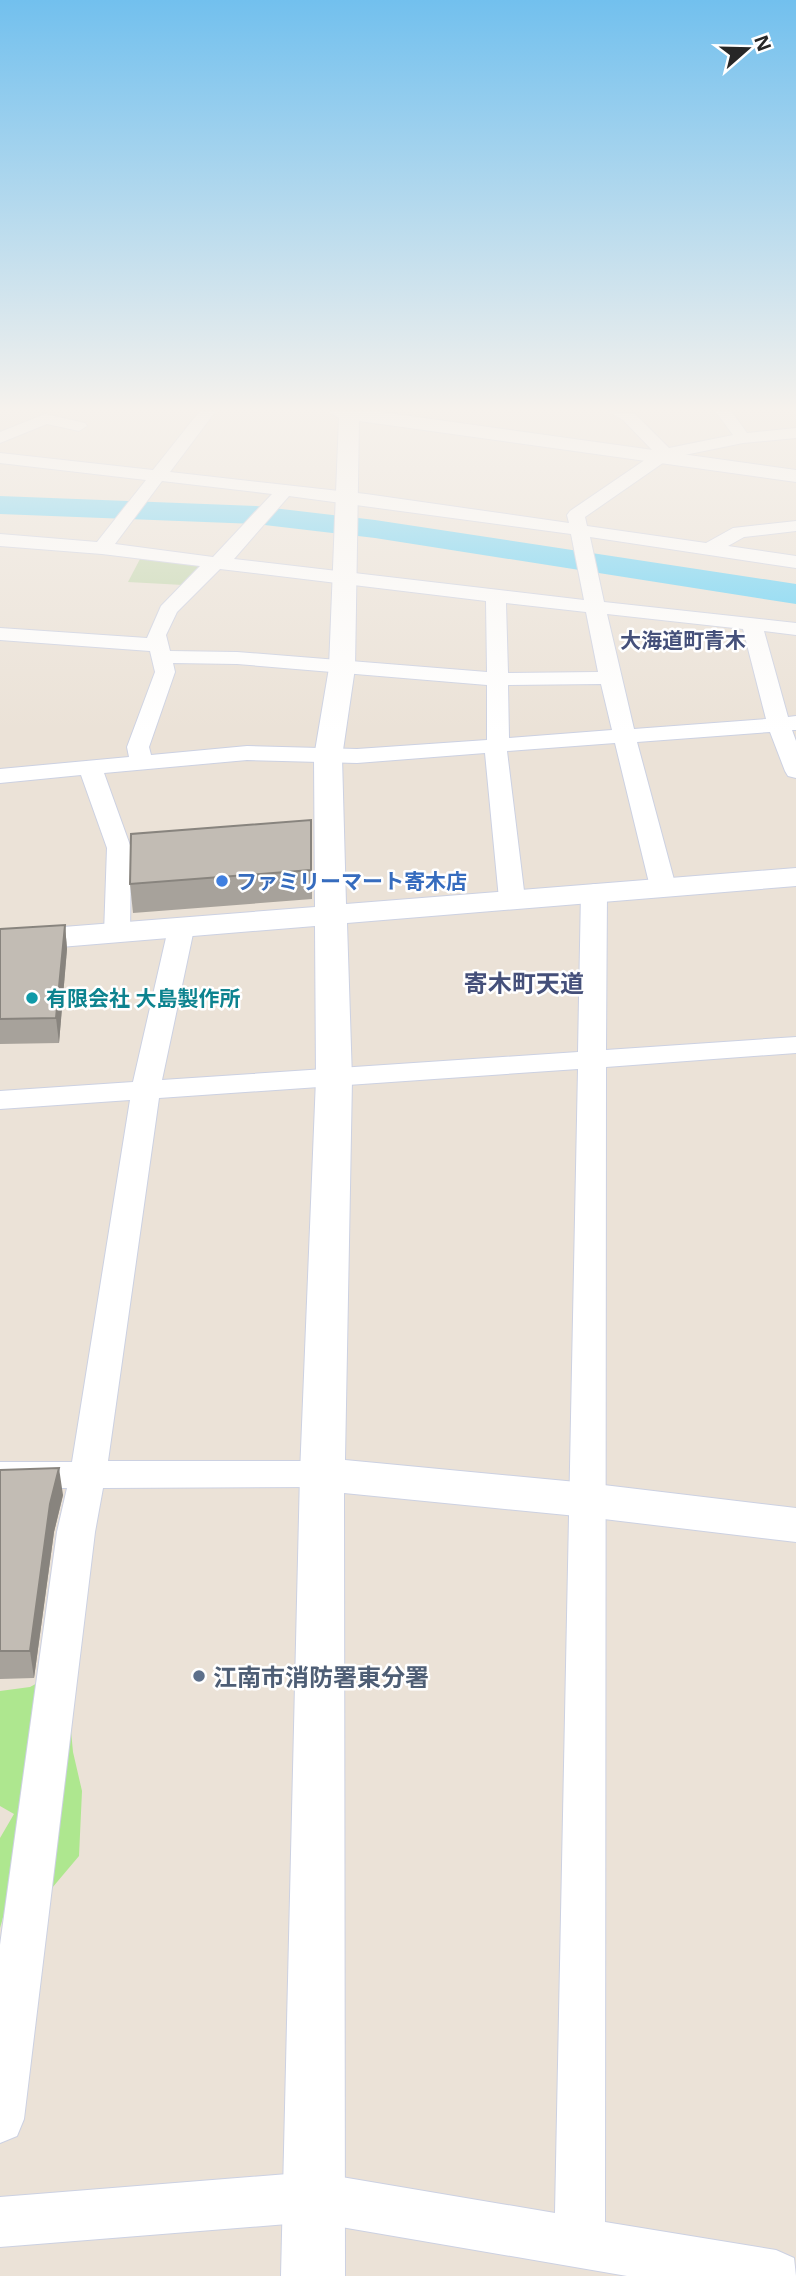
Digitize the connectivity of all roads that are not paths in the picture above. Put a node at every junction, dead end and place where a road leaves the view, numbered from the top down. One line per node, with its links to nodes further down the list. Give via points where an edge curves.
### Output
1 (126, 518): 9 (street)
2 (260, 518): 12 (street)
3 (345, 518): 13 (street)
4 (494, 518): 7 (street)
5 (577, 518): 7 (street)
6 (796, 524): 10 (street, via 739,532)
7 (579, 531): 10 (street); 15 (street)
8 (0, 540): 9 (street)
9 (103, 548): 12 (street)
10 (708, 550): 11 (street)
11 (796, 562)
12 (219, 563): 13 (street); 19 (street, via 168,610 156,635)
13 (343, 579): 14 (street); 20 (street)
14 (496, 595): 15 (street); 22 (street)
15 (597, 608): 16 (street); 21 (street)
16 (752, 625): 17 (street); 23 (street)
17 (796, 629)
18 (0, 634): 19 (street)
19 (160, 651): 20 (street); 27 (street, via 165,672 138,747)
20 (342, 668): 22 (street); 26 (street)
21 (610, 678): 22 (street); 24 (street)
22 (496, 679): 25 (street)
23 (788, 724): 24 (street); 29 (street)
24 (626, 737): 25 (street); 32 (street)
25 (496, 746): 26 (street); 34 (street)
26 (328, 757): 27 (street, via 247,753); 35 (street)
27 (142, 764): 28 (street)
28 (91, 769): 30 (street); 37 (street, via 119,848)
29 (796, 771)
30 (0, 776)
31 (796, 877): 32 (street)
32 (663, 887): 33 (street)
33 (594, 892): 34 (street); 40 (street)
34 (512, 899): 35 (street)
35 (332, 914): 36 (street); 41 (street)
36 (181, 929): 37 (street); 42 (street)
37 (117, 934): 38 (street)
38 (0, 942)
39 (796, 1045): 40 (street)
40 (591, 1059): 41 (street); 47 (street)
41 (334, 1079): 42 (street); 44 (street)
42 (146, 1090): 43 (street); 46 (street)
43 (0, 1100)
44 (322, 1474): 46 (street); 47 (street); 50 (street)
45 (0, 1475): 46 (street)
46 (88, 1475): 49 (street, via 76,1532)
47 (587, 1500): 48 (street); 52 (street)
48 (796, 1525)
49 (0, 2119)
50 (312, 2197): 51 (street); 52 (street); 53 (street)
51 (0, 2222)
52 (580, 2243): 54 (street)
53 (313, 2276)
54 (776, 2276)

